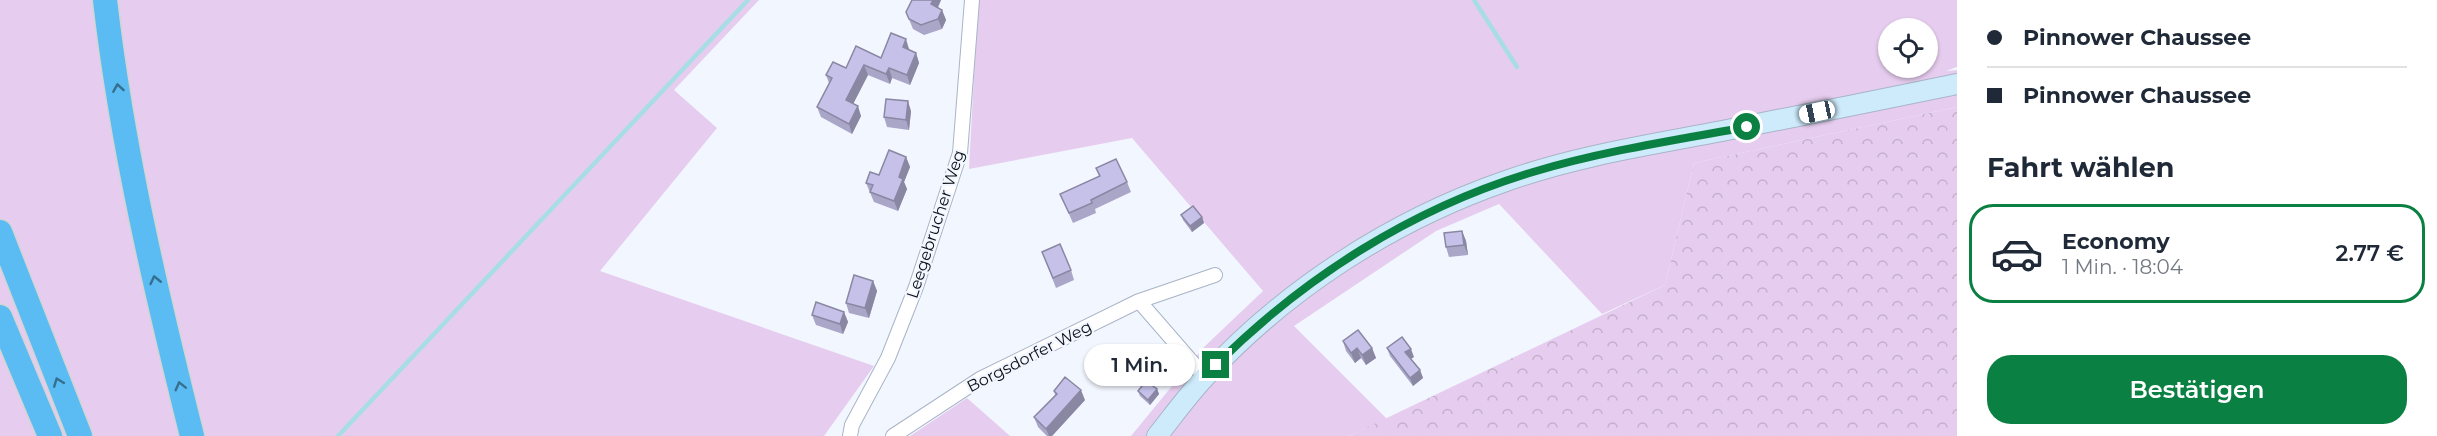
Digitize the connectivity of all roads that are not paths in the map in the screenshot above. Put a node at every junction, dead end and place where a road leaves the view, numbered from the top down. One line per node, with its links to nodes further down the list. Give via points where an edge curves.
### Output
1 (105, 0): 11 (highway, one-way to 1, via 131,168)
2 (972, 0): 12 (street, Leegebrucher Weg, via 960,153 916,287 888,358 852,425)
3 (1957, 84): 8 (main road, via 1599,155 1474,193 1400,228 1339,264 1260,324)
4 (0, 232): 10 (highway, one-way to 4)
5 (1215, 275): 6 (street, Borgsdorfer Weg)
6 (1138, 301): 8 (street); 13 (street, Borgsdorfer Weg, via 980,379)
7 (0, 317): 9 (highway)
8 (1205, 377): 14 (main road)
9 (50, 436)
10 (80, 436)
11 (192, 436)
12 (850, 436)
13 (893, 436)
14 (1157, 436)

